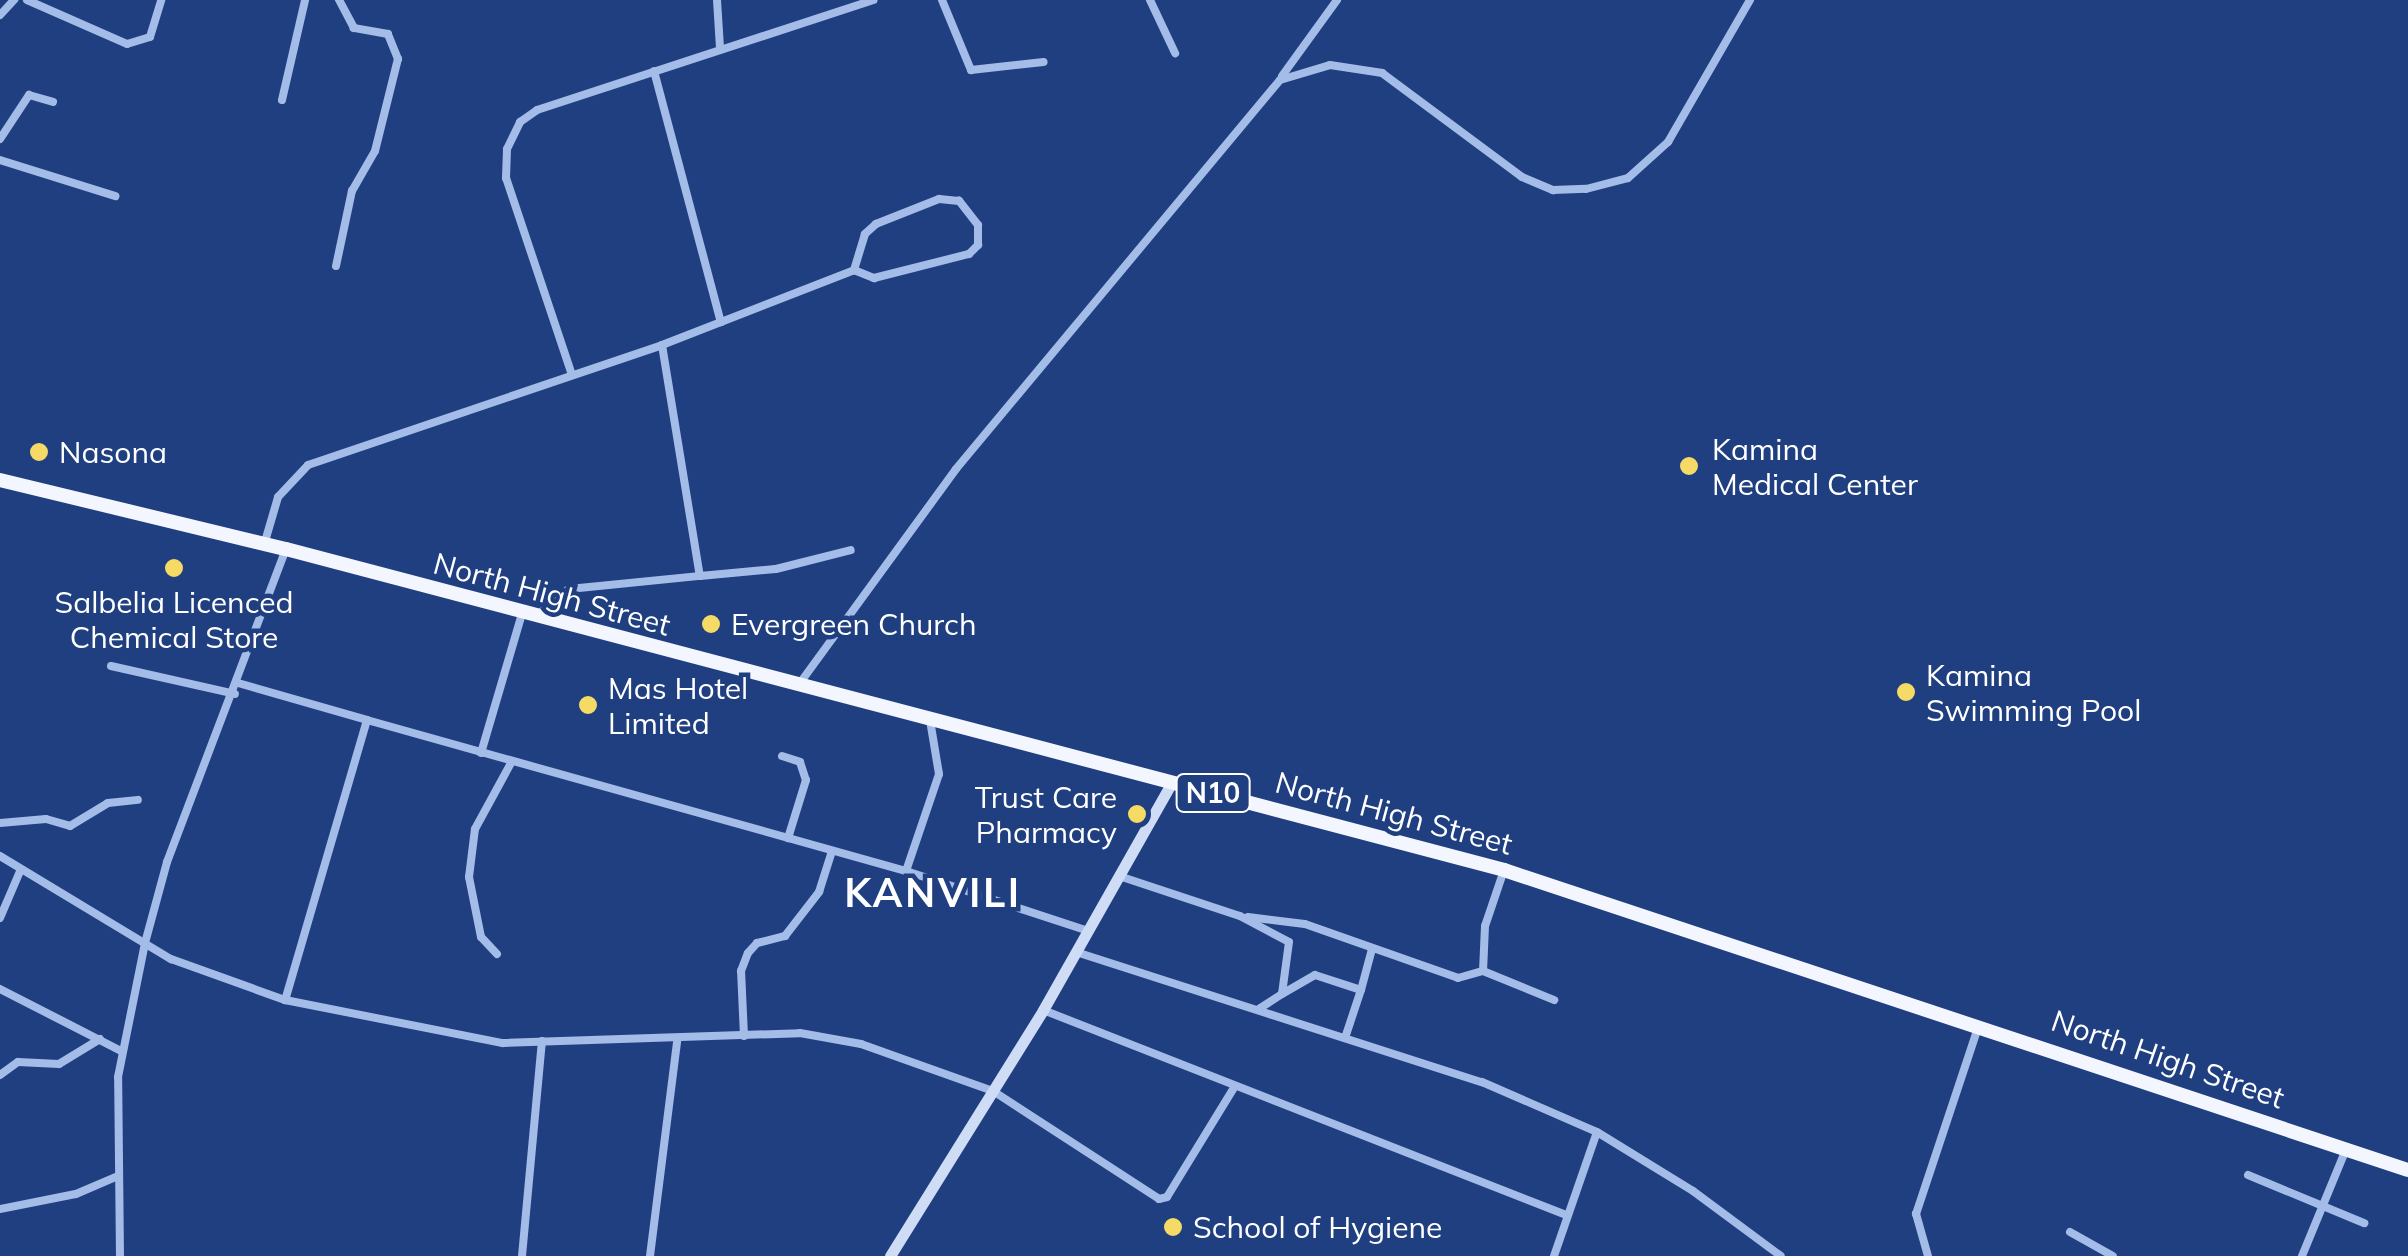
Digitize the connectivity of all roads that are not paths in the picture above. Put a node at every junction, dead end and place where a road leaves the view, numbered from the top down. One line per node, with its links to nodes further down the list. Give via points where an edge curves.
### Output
1 (14, 0): 12 (street)
2 (27, 0): 3 (street, via 127,44 150,37)
3 (161, 0)
4 (305, 0): 18 (street)
5 (339, 0): 23 (street, via 354,28 388,34 398,59 375,151 352,191)
6 (717, 0): 13 (street)
7 (874, 0): 13 (street)
8 (942, 0): 15 (street, via 971,70)
9 (1150, 0): 14 (street)
10 (1337, 0): 17 (street)
11 (1750, 0): 17 (street, via 1668,142 1628,178 1586,189 1553,190 1522,177 1382,73 1330,65)
12 (0, 16)
13 (720, 48): 16 (street)
14 (1175, 53)
15 (1044, 62)
16 (654, 71): 25 (street); 27 (street, via 537,110 520,122 507,149 506,178)
17 (1280, 80): 36 (street, via 956,469)
18 (282, 100)
19 (54, 102): 20 (street, via 28,96)
20 (0, 139)
21 (0, 160): 22 (street)
22 (114, 196)
23 (336, 266)
24 (854, 270): 24 (street, via 865,234 876,224 939,198 959,200 978,225 978,245 970,254 874,278); 25 (street)
25 (722, 322): 26 (street)
26 (662, 344): 27 (street); 32 (street)
27 (572, 375): 29 (street, via 308,465 278,496)
28 (0, 480): 29 (highway, North High Street / N10)
29 (264, 545): 30 (highway, North High Street / N10)
30 (286, 549): 33 (highway, North High Street / N10); 35 (street)
31 (851, 550): 32 (street, via 776,570)
32 (700, 576): 33 (street, via 569,588)
33 (529, 615): 36 (highway, North High Street / N10); 40 (street)
34 (111, 666): 37 (street)
35 (238, 682): 37 (street); 38 (street)
36 (797, 687): 39 (highway, North High Street / N10)
37 (234, 694): 56 (street, via 167,862)
38 (367, 720): 40 (street); 64 (street)
39 (930, 720): 43 (highway, North High Street / N10); 51 (street, via 939,774)
40 (481, 753): 42 (street)
41 (782, 756): 46 (street, via 800,762 806,780)
42 (512, 761): 46 (street); 59 (street, via 475,828 469,877 481,937)
43 (1172, 782): 50 (highway, North High Street / N10); 52 (main road)
44 (138, 800): 45 (street, via 108,803 70,826 46,819)
45 (0, 823)
46 (788, 838): 47 (street)
47 (832, 851): 51 (street); 69 (street, via 819,892 784,936 757,943 748,953 741,970)
48 (0, 856): 49 (street)
49 (22, 869): 54 (street); 56 (street)
50 (1504, 870): 60 (street, via 1485,926); 68 (highway, North High Street / N10)
51 (906, 871): 55 (street)
52 (1122, 877): 53 (street); 55 (main road)
53 (1240, 916): 57 (street, via 1304,924); 63 (street, via 1289,942)
54 (0, 918)
55 (1088, 931): 58 (main road)
56 (144, 944): 64 (street); 74 (street)
57 (1372, 950): 60 (street, via 1458,978); 62 (street)
58 (1076, 952): 66 (street); 67 (main road)
59 (496, 954)
60 (1483, 971): 65 (street)
61 (0, 990): 71 (street)
62 (1360, 990): 63 (street, via 1315,976); 70 (street)
63 (1282, 994): 66 (street)
64 (285, 1000): 72 (street, via 470,1039)
65 (1554, 1000)
66 (1259, 1009): 70 (street)
67 (1043, 1010): 76 (street); 77 (main road)
68 (1980, 1023): 79 (highway, North High Street / N10); 94 (street, via 1916,1214)
69 (744, 1036): 73 (street); 77 (street, via 800,1033 860,1044)
70 (1345, 1038): 78 (street, via 1482,1082)
71 (100, 1040): 74 (street); 75 (street, via 58,1064 18,1062)
72 (542, 1041): 73 (street); 89 (street)
73 (676, 1042): 90 (street)
74 (121, 1050): 82 (street)
75 (0, 1075)
76 (1235, 1086): 77 (street, via 1163,1199); 85 (street)
77 (993, 1091): 91 (main road)
78 (1596, 1132): 85 (street); 93 (street, via 1694,1191)
79 (2346, 1149): 80 (highway, North High Street / N10); 83 (street)
80 (2408, 1170)
81 (2248, 1175): 83 (street)
82 (118, 1176): 84 (street, via 76,1194); 88 (street)
83 (2323, 1206): 86 (street); 96 (street)
84 (0, 1209)
85 (1566, 1215): 92 (street)
86 (2364, 1224)
87 (2070, 1232): 95 (street)
88 (120, 1256)
89 (522, 1256)
90 (650, 1256)
91 (890, 1256)
92 (1554, 1256)
93 (1781, 1256)
94 (1928, 1256)
95 (2113, 1256)
96 (2302, 1256)

